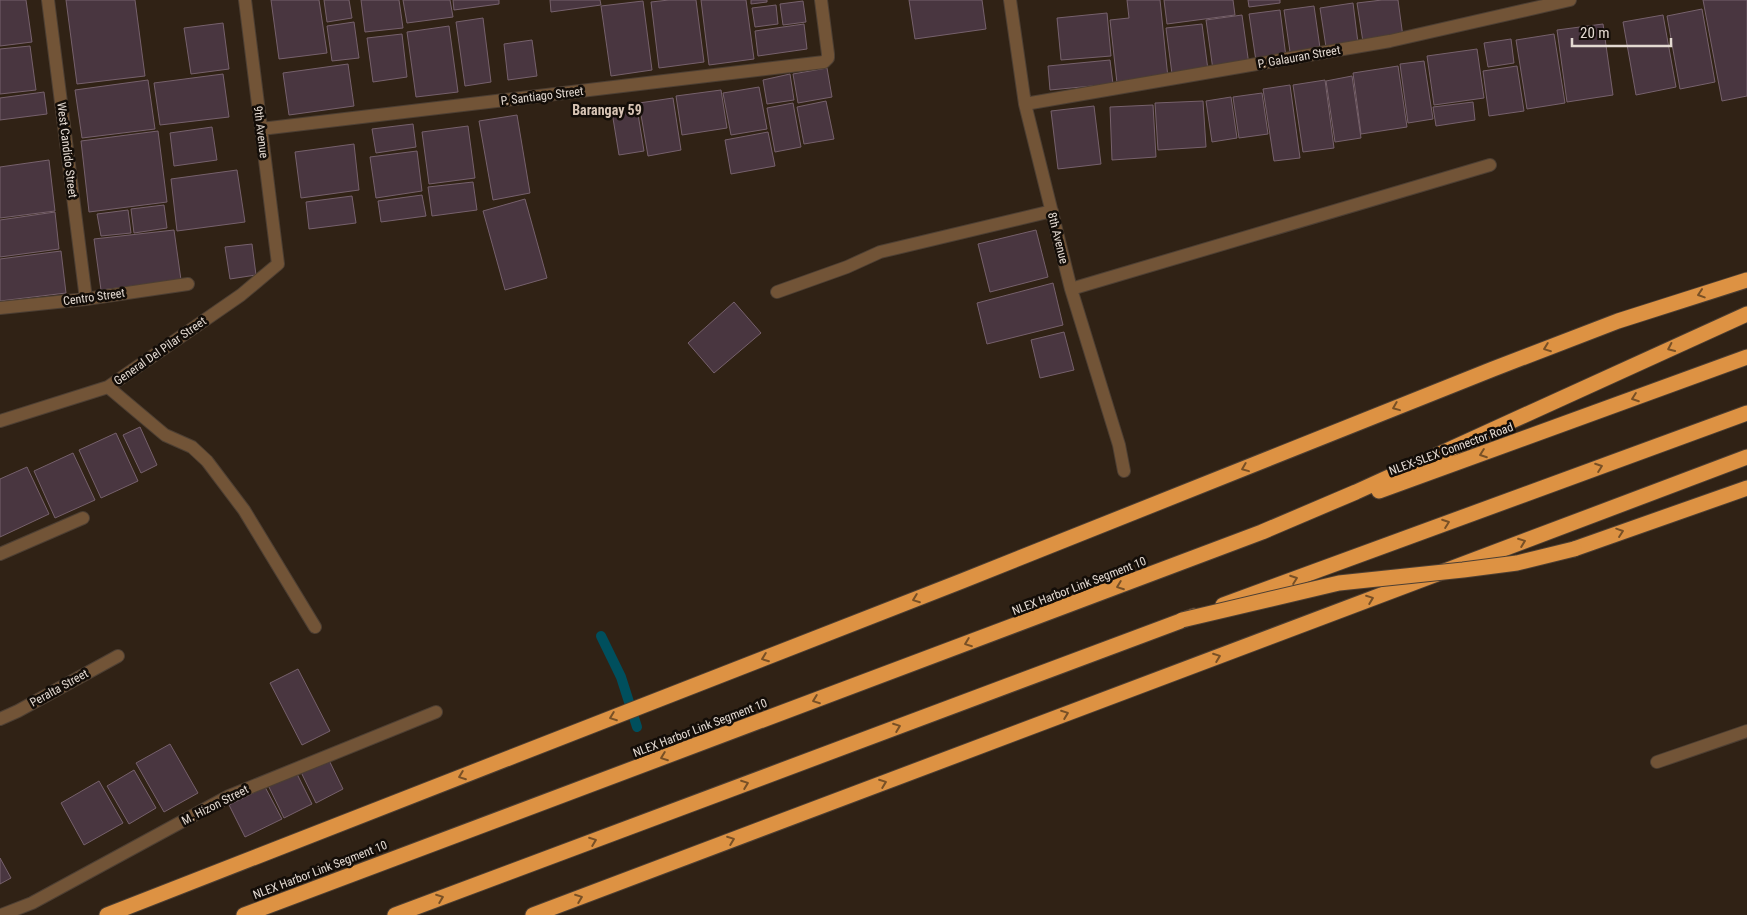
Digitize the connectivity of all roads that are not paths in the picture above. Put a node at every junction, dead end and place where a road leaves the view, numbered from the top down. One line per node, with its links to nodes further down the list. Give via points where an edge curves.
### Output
1 (48, 0): 15 (street, West Candido Street)
2 (245, 0): 7 (street, 9th Avenue)
3 (821, 0): 7 (street, P. Santiago Street, via 828,54 824,62)
4 (1010, 0): 6 (street, 8th Avenue)
5 (1570, 0): 6 (street, P. Galauran Street, via 1390,41)
6 (1025, 104): 9 (street, 8th Avenue)
7 (261, 130): 10 (street, 9th Avenue)
8 (1490, 165): 13 (street)
9 (1052, 212): 13 (street, 8th Avenue); 14 (street, via 880,252)
10 (278, 264): 19 (street, General Del Pilar Street, via 241,295)
11 (1747, 280): 36 (highway, one-way to 36, via 1618,321 1511,362 962,581)
12 (188, 284): 15 (street, Centro Street)
13 (1071, 289): 23 (street, 8th Avenue)
14 (777, 292)
15 (86, 299): 16 (street, Centro Street)
16 (0, 308)
17 (1747, 314): 27 (highway, one-way to 27, via 1356,492)
18 (1747, 357): 27 (highway, NLEX-SLEX Connector Road, one-way to 27)
19 (108, 387): 21 (street, General Del Pilar Street); 29 (street, via 165,435 192,447 207,461 244,510)
20 (1747, 413): 28 (highway, one-way to 20, bridge)
21 (0, 421)
22 (1747, 456): 39 (highway, one-way to 22)
23 (1124, 471)
24 (1747, 488): 28 (highway, one-way to 24, bridge, via 1339,582 1517,563 1574,549)
25 (82, 518): 26 (street)
26 (0, 554)
27 (1166, 569): 37 (highway, NLEX Harbor Link Segment 10, one-way to 37)
28 (1182, 620): 38 (highway, one-way to 28)
29 (315, 626)
30 (118, 656): 32 (street, Peralta Street)
31 (436, 712): 35 (street, M. Hizon Street, via 228,796 32,903)
32 (0, 720)
33 (1747, 731): 34 (street)
34 (1657, 762)
35 (1, 915)
36 (107, 915)
37 (244, 915)
38 (395, 915)
39 (533, 915)

